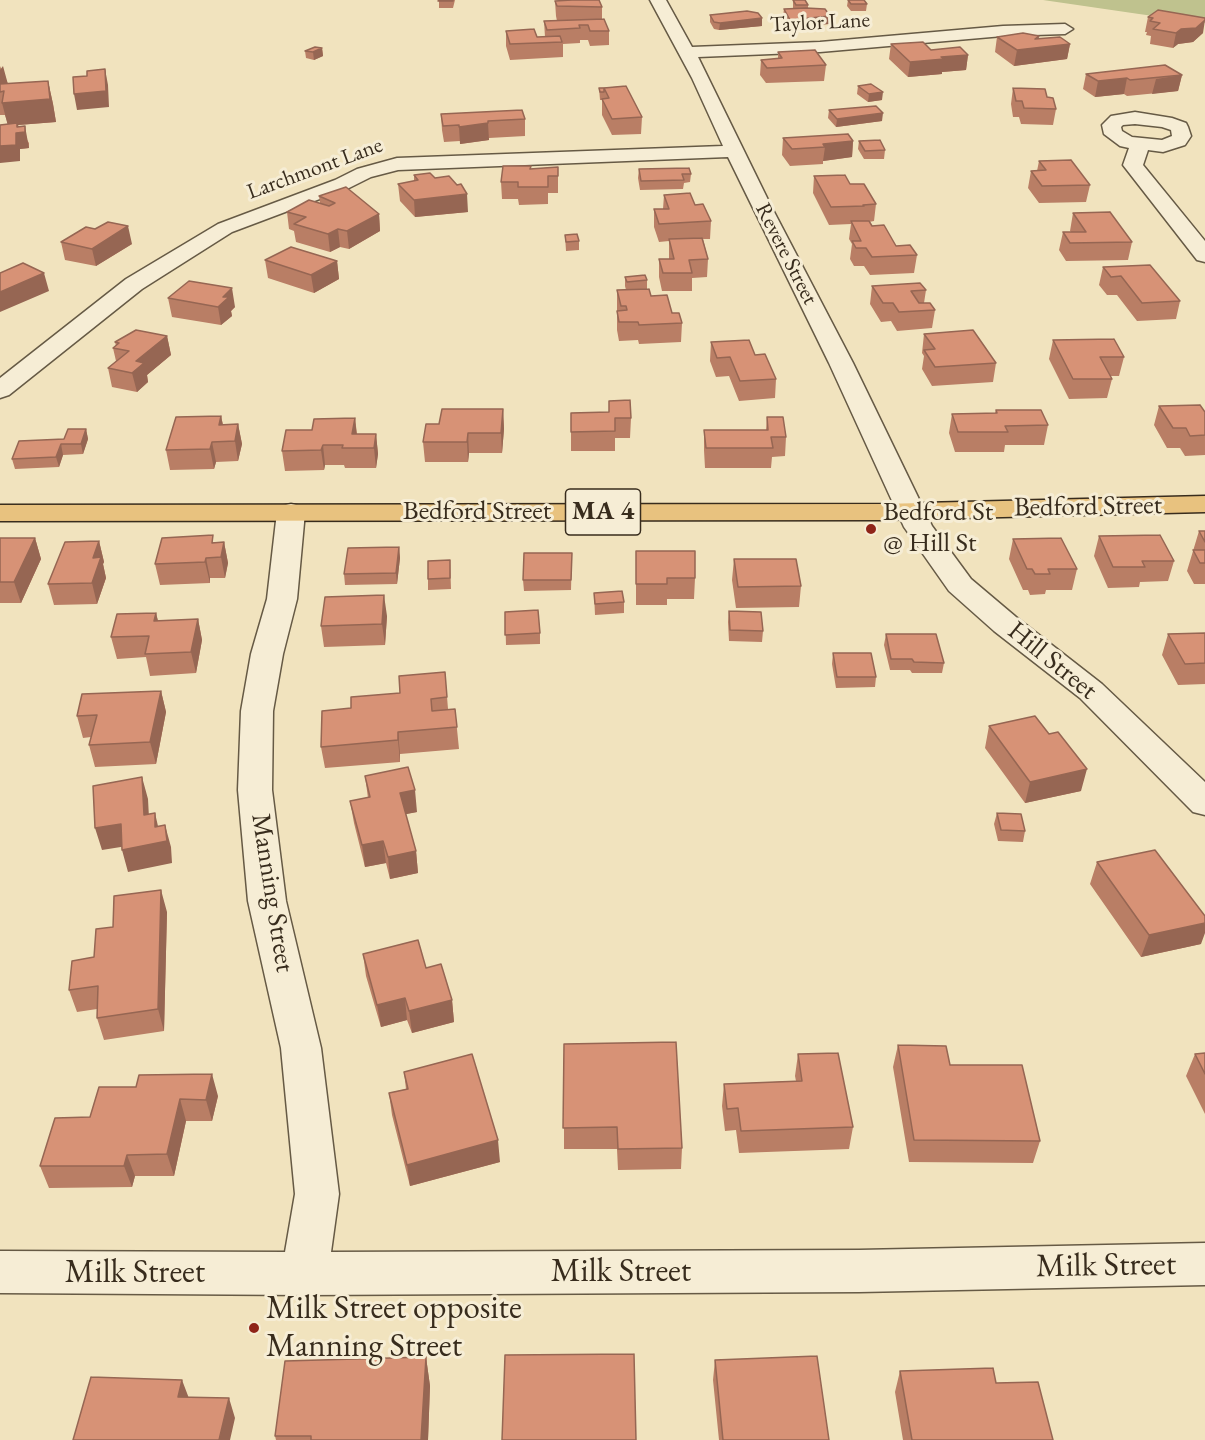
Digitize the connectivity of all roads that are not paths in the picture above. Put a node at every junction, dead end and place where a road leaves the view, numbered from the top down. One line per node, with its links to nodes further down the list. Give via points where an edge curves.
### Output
1 (658, 0): 3 (street, Revere Street)
2 (1065, 29): 3 (street, Taylor Lane, via 820,47)
3 (686, 52): 5 (street, Revere Street)
4 (1140, 145): 6 (street, via 1133,165)
5 (736, 151): 7 (street, Larchmont Lane, via 397,164 364,172 225,228 134,284); 9 (street, Revere Street, via 851,383)
6 (1205, 255)
7 (0, 390)
8 (1205, 504): 9 (main road, Bedford Street / MA 4)
9 (909, 511): 10 (main road, Bedford Street / MA 4); 12 (street, Hill Street, via 960,585 1091,691)
10 (291, 512): 11 (main road, Bedford Street / MA 4); 15 (street, Manning Street, via 282,599 257,711 255,790 267,902 301,1048 317,1194)
11 (0, 513)
12 (1205, 803)
13 (1205, 1264): 15 (street, Milk Street, via 938,1270)
14 (0, 1272): 15 (street, Milk Street)
15 (305, 1274)

